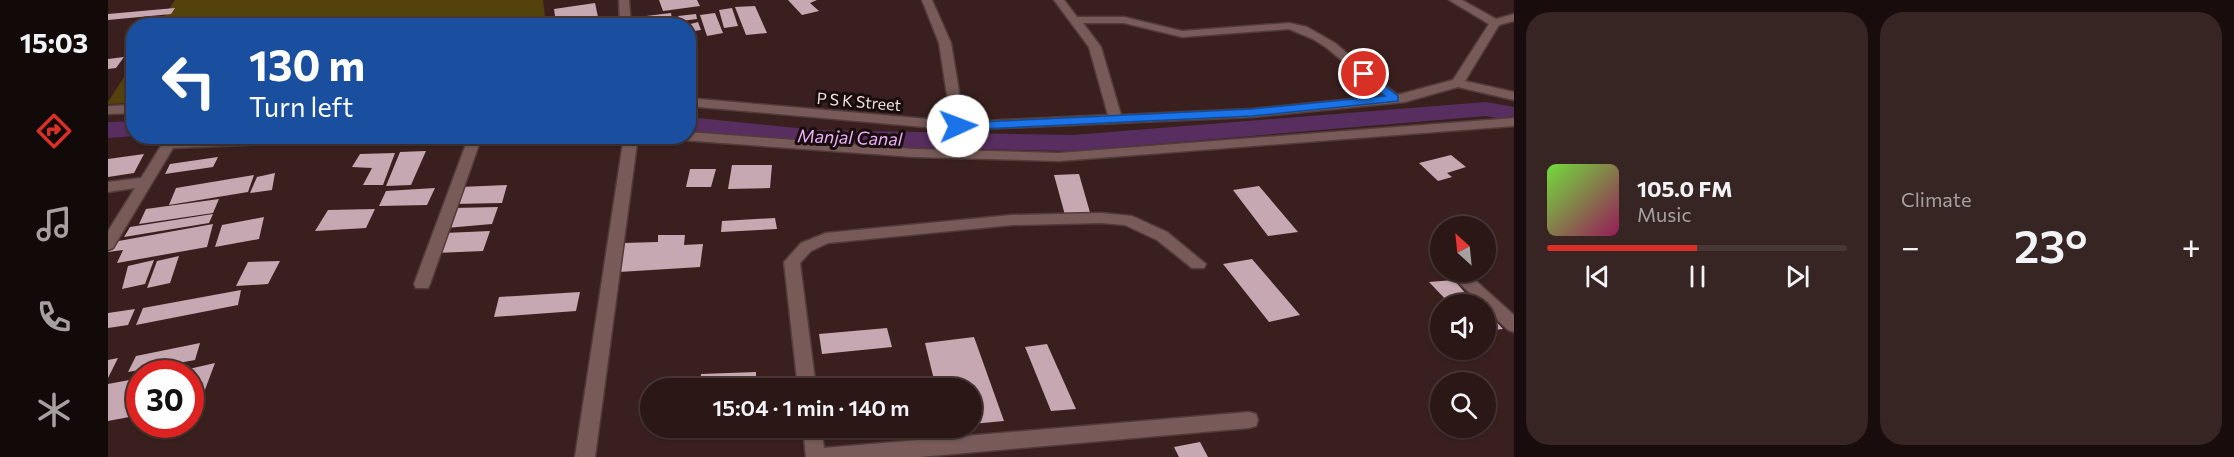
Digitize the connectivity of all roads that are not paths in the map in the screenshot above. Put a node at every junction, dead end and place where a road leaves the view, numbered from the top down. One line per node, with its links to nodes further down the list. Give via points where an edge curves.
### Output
1 (624, 0): 6 (street)
2 (927, 0): 17 (street, via 945,43)
3 (1059, 0): 7 (street)
4 (1454, 0): 8 (street)
5 (1514, 17): 8 (street)
6 (625, 18)
7 (1074, 20): 11 (street, via 1124,20 1182,34 1303,28 1319,36); 15 (street, via 1095,47)
8 (1495, 23): 9 (street)
9 (1458, 83): 10 (street); 11 (street, P S K Street)
10 (1514, 96)
11 (1394, 99): 15 (street, P S K Street, via 1252,113)
12 (696, 103): 17 (street, P S K Street)
13 (126, 109): 14 (street)
14 (108, 110)
15 (1116, 120): 17 (street, P S K Street)
16 (1514, 122): 18 (street, via 1059,157 915,153)
17 (958, 126)
18 (696, 137)
19 (169, 144): 22 (street)
20 (473, 144): 27 (street)
21 (630, 144): 32 (street)
22 (147, 182): 23 (street); 24 (street)
23 (108, 187)
24 (108, 244)
25 (1198, 264): 29 (street, via 1162,236 1127,220 1101,218 1012,220 826,238 806,247 792,262)
26 (1467, 282): 28 (street)
27 (422, 284)
28 (1514, 325)
29 (806, 378)
30 (1249, 420): 33 (street)
31 (814, 438): 33 (street)
32 (585, 457)
33 (817, 457)

